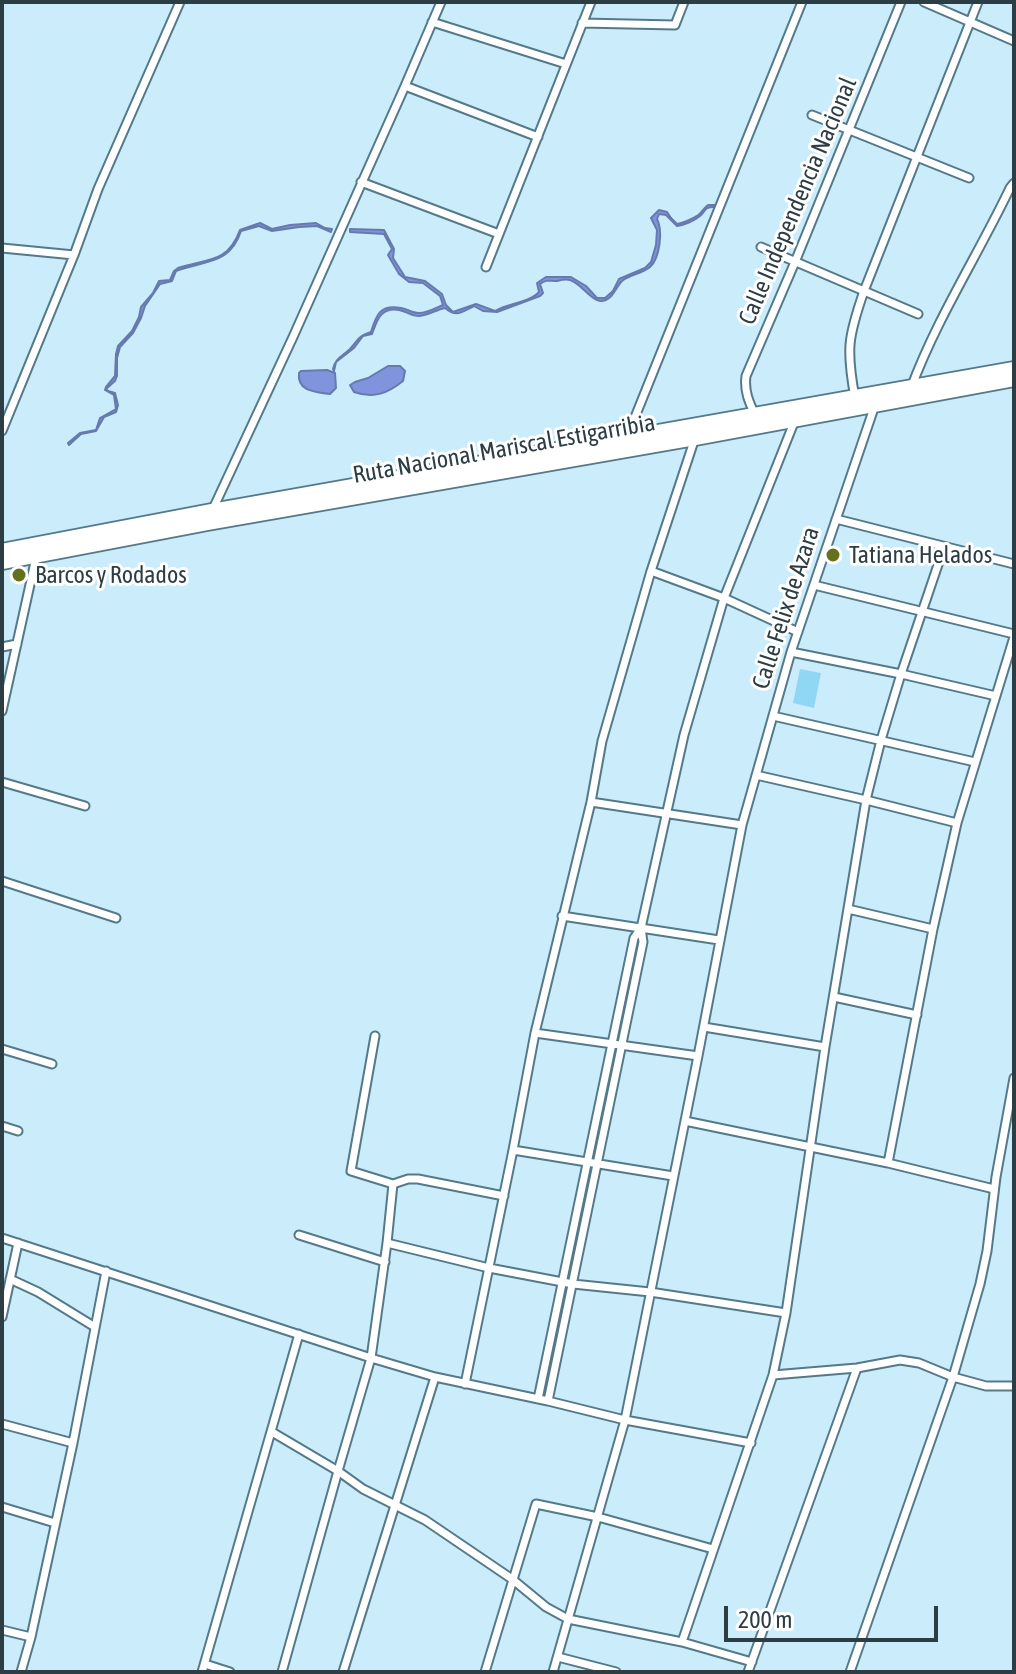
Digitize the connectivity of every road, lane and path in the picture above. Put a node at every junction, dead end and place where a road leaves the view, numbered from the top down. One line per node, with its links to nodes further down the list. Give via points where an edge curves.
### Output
1 (180, 2): 25 (street)
2 (441, 2): 9 (street)
3 (591, 2): 11 (street)
4 (684, 2): 11 (street, via 675,25)
5 (802, 2): 38 (street)
6 (901, 2): 16 (street, Calle Independencia Nacional)
7 (924, 2): 10 (street)
8 (978, 2): 10 (street)
9 (432, 22): 13 (street); 14 (street)
10 (970, 22): 12 (street); 18 (street)
11 (582, 23): 13 (street)
12 (1014, 41)
13 (566, 64): 17 (street)
14 (405, 86): 17 (street); 20 (street)
15 (812, 115): 16 (street)
16 (849, 130): 18 (street); 26 (street, Calle Independencia Nacional)
17 (538, 137): 22 (street)
18 (917, 158): 19 (street); 28 (street)
19 (969, 178)
20 (361, 182): 22 (street); 40 (street)
21 (1014, 183): 32 (street)
22 (499, 234): 27 (street)
23 (761, 247): 26 (street)
24 (2, 248): 25 (street)
25 (74, 255): 37 (street)
26 (795, 262): 28 (street); 35 (street, Calle Independencia Nacional, via 746,376)
27 (486, 267)
28 (864, 291): 29 (street); 33 (street, via 849,337)
29 (918, 314)
30 (1014, 369): 32 (highway, Ruta Nacional Mariscal Estigarribia)
31 (1014, 379): 34 (highway, Ruta Nacional Mariscal Estigarribia)
32 (911, 388): 33 (highway, Ruta Nacional Mariscal Estigarribia)
33 (855, 398): 35 (highway, Ruta Nacional Mariscal Estigarribia)
34 (875, 405): 36 (highway, Ruta Nacional Mariscal Estigarribia); 41 (street, Calle Felix de Azara)
35 (755, 415): 38 (highway, Ruta Nacional Mariscal Estigarribia)
36 (795, 420): 39 (highway, Ruta Nacional Mariscal Estigarribia); 49 (street)
37 (2, 431)
38 (627, 437): 40 (highway, Ruta Nacional Mariscal Estigarribia)
39 (695, 438): 44 (highway, Ruta Nacional Mariscal Estigarribia); 47 (street)
40 (212, 511): 44 (highway, Ruta Nacional Mariscal Estigarribia)
41 (836, 519): 42 (street); 48 (street, Calle Felix de Azara)
42 (944, 547): 46 (street); 50 (street)
43 (2, 551): 44 (highway, Ruta Nacional Mariscal Estigarribia)
44 (37, 551): 45 (highway, Ruta Nacional Mariscal Estigarribia); 53 (street)
45 (2, 562)
46 (1014, 564)
47 (651, 571): 49 (street); 65 (street, via 602,741)
48 (814, 585): 50 (street); 51 (street, Calle Felix de Azara)
49 (724, 598): 51 (street); 67 (street)
50 (923, 611): 52 (street); 56 (street)
51 (798, 632): 55 (street, Calle Felix de Azara)
52 (1014, 635): 57 (street)
53 (17, 644): 54 (street); 58 (street)
54 (2, 647)
55 (791, 652): 56 (street); 59 (street, Calle Felix de Azara)
56 (901, 674): 57 (street); 60 (street)
57 (996, 696): 61 (street)
58 (2, 711)
59 (773, 716): 60 (street); 62 (street, Calle Felix de Azara)
60 (881, 740): 61 (street); 64 (street)
61 (975, 762): 68 (street)
62 (756, 775): 64 (street); 69 (street, Calle Felix de Azara)
63 (2, 782): 66 (street)
64 (866, 800): 68 (street); 71 (street)
65 (591, 802): 67 (street); 72 (street)
66 (85, 806)
67 (666, 813): 69 (street); 74 (street)
68 (957, 823): 75 (street)
69 (742, 825): 76 (street, Calle Felix de Azara)
70 (2, 881): 73 (street)
71 (848, 909): 75 (street); 77 (street)
72 (562, 916): 74 (street); 80 (street)
73 (116, 918)
74 (641, 928): 76 (street); 82 (street, via 634,938); 83 (street, via 643,942)
75 (933, 929): 78 (street)
76 (719, 940): 79 (street, Calle Felix de Azara)
77 (834, 997): 78 (street); 84 (street)
78 (917, 1015): 95 (street)
79 (704, 1027): 84 (street); 86 (street, Calle Felix de Azara)
80 (535, 1033): 82 (street); 93 (street)
81 (375, 1036): 98 (street, via 351,1171)
82 (612, 1043): 83 (street); 94 (street)
83 (622, 1045): 86 (street); 96 (street)
84 (825, 1047): 92 (street)
85 (2, 1049): 87 (street)
86 (698, 1056): 89 (street, Calle Felix de Azara)
87 (52, 1064)
88 (1014, 1078): 99 (street)
89 (685, 1121): 92 (street); 97 (street, Calle Felix de Azara)
90 (2, 1126): 91 (street)
91 (18, 1131)
92 (810, 1148): 95 (street); 112 (street)
93 (513, 1150): 94 (street); 100 (street)
94 (589, 1162): 96 (street); 109 (street)
95 (888, 1163): 99 (street)
96 (598, 1164): 97 (street); 110 (street)
97 (673, 1176): 111 (street, Calle Felix de Azara)
98 (393, 1184): 100 (street, via 418,1179); 104 (street)
99 (994, 1189): 120 (street, via 984,1267)
100 (504, 1196): 106 (street)
101 (299, 1235): 105 (street)
102 (2, 1238): 103 (street)
103 (18, 1243): 107 (street); 108 (street)
104 (387, 1243): 105 (street); 106 (street)
105 (385, 1262): 116 (street)
106 (489, 1268): 109 (street); 121 (street)
107 (106, 1271): 114 (street); 115 (street)
108 (10, 1279): 113 (street); 114 (street)
109 (563, 1282): 110 (street); 123 (street)
110 (573, 1284): 111 (street); 124 (street)
111 (650, 1292): 112 (street); 125 (street, Calle Felix de Azara)
112 (786, 1313): 118 (street)
113 (2, 1317)
114 (95, 1327): 128 (street)
115 (299, 1334): 116 (street); 127 (street)
116 (371, 1358): 119 (street); 130 (street)
117 (857, 1368): 118 (street); 120 (street, via 900,1360); 142 (street)
118 (773, 1375): 129 (street)
119 (435, 1377): 121 (street); 131 (street)
120 (953, 1377): 122 (street, via 986,1386); 152 (street)
121 (465, 1384): 123 (street)
122 (1014, 1386)
123 (538, 1399): 124 (street)
124 (548, 1401): 125 (street)
125 (625, 1420): 129 (street); 133 (street, Calle Felix de Azara)
126 (2, 1424): 128 (street)
127 (272, 1432): 130 (street); 143 (street)
128 (73, 1443): 134 (street)
129 (751, 1443): 135 (street)
130 (338, 1471): 131 (street); 146 (street)
131 (395, 1504): 136 (street); 147 (street)
132 (2, 1507): 134 (street)
133 (598, 1517): 135 (street); 136 (street, via 536,1504); 137 (street, Calle Felix de Azara)
134 (55, 1523): 139 (street)
135 (713, 1549): 140 (street)
136 (512, 1579): 137 (street); 148 (street)
137 (568, 1619): 140 (street); 141 (street, Calle Felix de Azara)
138 (2, 1630): 139 (street)
139 (31, 1637): 144 (street)
140 (682, 1642): 142 (street)
141 (558, 1657): 149 (street, Calle Felix de Azara); 150 (street)
142 (752, 1662): 151 (street)
143 (204, 1668): 145 (street)
144 (21, 1672)
145 (230, 1672)
146 (282, 1672)
147 (343, 1672)
148 (485, 1672)
149 (553, 1672)
150 (616, 1672)
151 (748, 1672)
152 (850, 1672)

